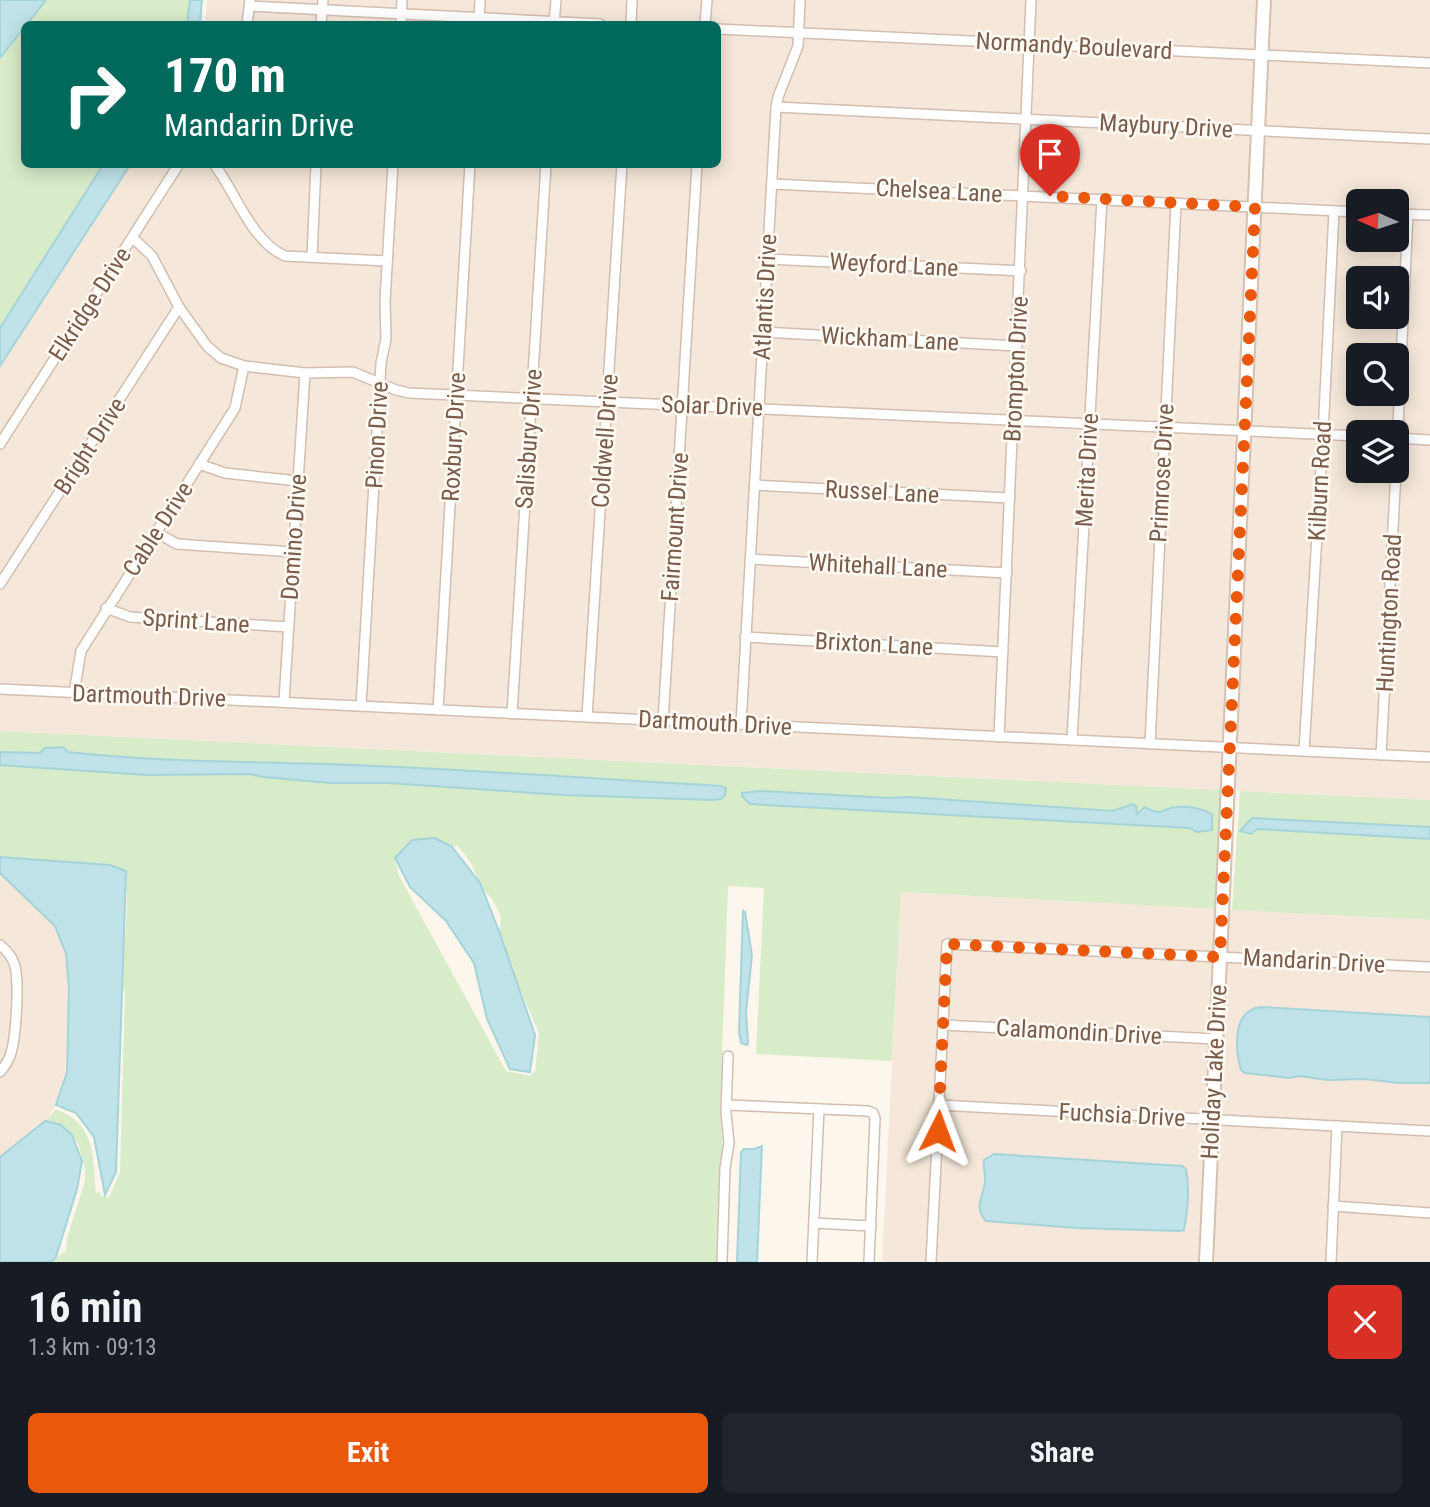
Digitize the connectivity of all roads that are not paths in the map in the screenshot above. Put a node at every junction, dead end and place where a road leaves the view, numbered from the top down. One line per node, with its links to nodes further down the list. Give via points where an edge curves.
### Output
1 (402, 0): 11 (street)
2 (480, 0): 13 (street)
3 (556, 0): 14 (street)
4 (632, 0): 15 (street)
5 (707, 0): 16 (street)
6 (800, 0): 18 (street, Atlantis Drive)
7 (1031, 0): 19 (street, Brompton Drive)
8 (1264, 0): 20 (street, Holiday Lake Drive)
9 (250, 3): 10 (street); 12 (street)
10 (322, 5): 11 (street)
11 (401, 20): 13 (street)
12 (247, 21)
13 (479, 21)
14 (554, 21)
15 (631, 21)
16 (705, 21)
17 (721, 29): 18 (street, Normandy Boulevard)
18 (798, 32): 19 (street, Normandy Boulevard); 22 (street, Atlantis Drive, via 798,46)
19 (1031, 44): 20 (street, Normandy Boulevard); 23 (street, Brompton Drive)
20 (1262, 55): 21 (street, Normandy Boulevard); 24 (street, Holiday Lake Drive)
21 (1430, 63)
22 (776, 107): 23 (street, Maybury Drive); 34 (street, Atlantis Drive)
23 (1028, 120): 24 (street, Maybury Drive); 35 (street, Brompton Drive)
24 (1258, 131): 25 (street, Maybury Drive); 38 (street, Holiday Lake Drive)
25 (1430, 139)
26 (177, 168): 43 (street, Elkridge Drive)
27 (217, 168): 45 (street, via 258,237 285,256)
28 (316, 168): 45 (street)
29 (393, 168): 47 (street, Pinon Drive)
30 (470, 168): 55 (street, Roxbury Drive)
31 (546, 168): 56 (street, Salisbury Drive)
32 (622, 168): 57 (street, Coldwell Drive)
33 (697, 168): 58 (street, Fairmount Drive)
34 (772, 184): 35 (street, Chelsea Lane); 46 (street, Atlantis Drive)
35 (1024, 195): 36 (street, Chelsea Lane); 48 (street, Brompton Drive)
36 (1101, 199): 37 (street, Chelsea Lane); 62 (street, Merita Drive)
37 (1176, 203): 38 (street, Chelsea Lane); 63 (street, Primrose Drive)
38 (1255, 207): 39 (street, Chelsea Lane); 64 (street, Holiday Lake Drive)
39 (1334, 211): 40 (street, Chelsea Lane); 65 (street, Kilburn Road)
40 (1346, 212)
41 (1409, 214): 42 (street)
42 (1430, 215)
43 (133, 238): 49 (street, Solar Drive, via 152,256); 69 (street, Elkridge Drive)
44 (1406, 252): 61 (street, Huntington Road)
45 (312, 257): 47 (street)
46 (767, 259): 48 (street, Weyford Lane); 50 (street, Atlantis Drive)
47 (387, 261): 54 (street, Pinon Drive)
48 (1021, 271): 51 (street, Brompton Drive)
49 (179, 307): 52 (street, Solar Drive, via 221,358); 79 (street, Bright Drive)
50 (763, 332): 51 (street, Wickham Lane); 59 (street, Atlantis Drive)
51 (1017, 346): 60 (street, Brompton Drive)
52 (244, 366): 53 (street, Solar Drive); 70 (street, Cable Drive, via 235,408)
53 (306, 373): 54 (street, Solar Drive, via 353,372); 71 (street, Domino Drive)
54 (380, 383): 55 (street, Solar Drive, via 409,393); 87 (street, Pinon Drive)
55 (457, 395): 56 (street, Solar Drive); 88 (street, Roxbury Drive)
56 (532, 398): 57 (street, Solar Drive); 89 (street, Salisbury Drive)
57 (608, 402): 58 (street, Solar Drive); 90 (street, Coldwell Drive)
58 (683, 406): 59 (street, Solar Drive); 91 (street, Fairmount Drive)
59 (759, 407): 60 (street, Solar Drive); 73 (street, Atlantis Drive)
60 (1014, 419): 62 (street, Solar Drive); 74 (street, Brompton Drive)
61 (1398, 420)
62 (1090, 423): 63 (street, Solar Drive); 94 (street, Merita Drive)
63 (1164, 427): 64 (street, Solar Drive); 95 (street, Primrose Drive)
64 (1244, 431): 65 (street, Solar Drive); 96 (street, Holiday Lake Drive)
65 (1324, 435): 66 (street, Solar Drive); 97 (street, Kilburn Road)
66 (1346, 436)
67 (1409, 439): 68 (street)
68 (1430, 440)
69 (0, 443)
70 (200, 464): 71 (street, via 225,473); 75 (street, Cable Drive)
71 (298, 481): 76 (street, Domino Drive)
72 (1395, 483): 98 (street, Huntington Road)
73 (754, 485): 74 (street, Russel Lane); 77 (street, Atlantis Drive)
74 (1010, 498): 78 (street, Brompton Drive)
75 (157, 533): 76 (street, via 177,544); 80 (street, Cable Drive)
76 (293, 552): 81 (street, Domino Drive)
77 (750, 559): 78 (street, Whitehall Lane); 82 (street, Atlantis Drive)
78 (1007, 573): 83 (street, Brompton Drive)
79 (0, 584)
80 (106, 608): 81 (street, Sprint Lane, via 130,617); 85 (street, Cable Drive, via 81,651)
81 (288, 627): 86 (street, Domino Drive)
82 (745, 637): 83 (street, Brixton Lane); 92 (street, Atlantis Drive)
83 (1003, 652): 93 (street, Brompton Drive)
84 (0, 689): 85 (street, Dartmouth Drive)
85 (74, 694): 86 (street, Dartmouth Drive)
86 (284, 701): 87 (street, Dartmouth Drive)
87 (362, 706): 88 (street, Dartmouth Drive)
88 (438, 710): 89 (street, Dartmouth Drive)
89 (512, 714): 90 (street, Dartmouth Drive)
90 (587, 717): 91 (street, Dartmouth Drive)
91 (663, 721): 92 (street, Dartmouth Drive)
92 (741, 724): 93 (street, Dartmouth Drive)
93 (999, 737): 94 (street, Dartmouth Drive)
94 (1072, 740): 95 (street, Dartmouth Drive)
95 (1150, 744): 96 (street, Dartmouth Drive)
96 (1231, 748): 97 (street, Dartmouth Drive); 101 (street, Holiday Lake Drive)
97 (1304, 751): 98 (street, Dartmouth Drive)
98 (1381, 755): 99 (street, Dartmouth Drive)
99 (1430, 757)
100 (0, 945): 106 (street, via 16,973 11,1054)
101 (1220, 957): 102 (street, Mandarin Drive); 103 (street, Mandarin Drive, via 947,944); 104 (street, Holiday Lake Drive)
102 (1430, 967)
103 (943, 1025): 104 (street, Calamondin Drive); 108 (street)
104 (1216, 1039): 110 (street, Holiday Lake Drive)
105 (728, 1056): 107 (street)
106 (0, 1072)
107 (727, 1105): 109 (street); 117 (street)
108 (939, 1105): 110 (street, Fuchsia Drive); 120 (street)
109 (819, 1108): 115 (street); 116 (street, via 875,1115)
110 (1211, 1120): 111 (street, Fuchsia Drive); 121 (street, Holiday Lake Drive)
111 (1337, 1126): 112 (street, Fuchsia Drive); 113 (street)
112 (1430, 1131)
113 (1333, 1206): 114 (street); 122 (street)
114 (1430, 1213)
115 (814, 1223): 116 (street); 118 (street)
116 (871, 1226): 119 (street)
117 (722, 1262)
118 (812, 1262)
119 (869, 1262)
120 (931, 1262)
121 (1206, 1262)
122 (1331, 1262)

